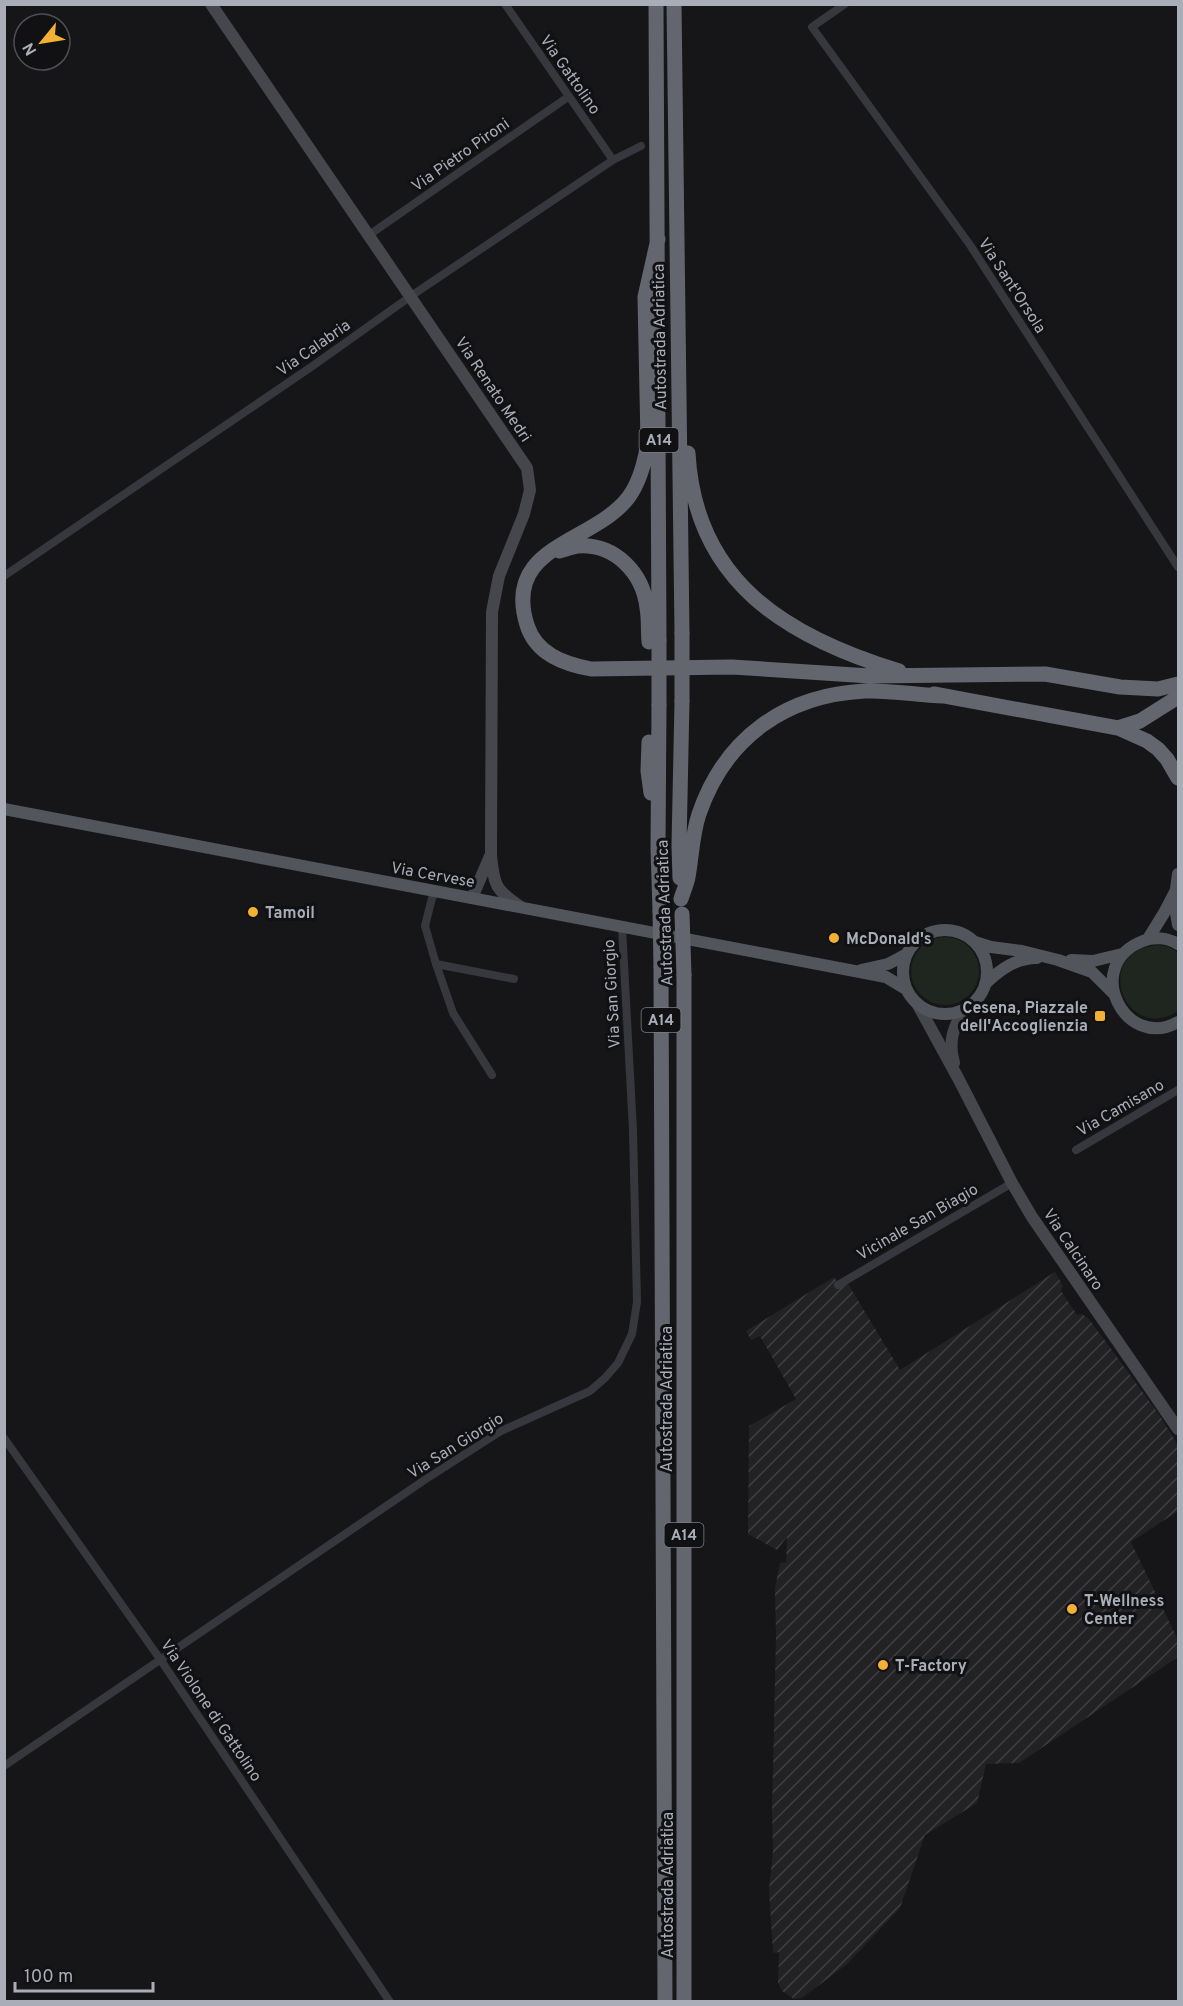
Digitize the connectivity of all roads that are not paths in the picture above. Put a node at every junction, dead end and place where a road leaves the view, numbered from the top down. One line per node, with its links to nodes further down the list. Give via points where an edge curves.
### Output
1 (211, 4): 9 (street, Via Renato Medri)
2 (505, 4): 6 (street, Via Gattolino)
3 (656, 4): 10 (highway, Autostrada Adriatica / A14)
4 (674, 4): 12 (highway, Autostrada Adriatica / A14)
5 (844, 4): 14 (street, Via Sant'Orsola, via 812,27 970,245)
6 (568, 97): 8 (street, Via Gattolino); 9 (street, Via Pietro Pironi)
7 (641, 146): 8 (street, Via Calabria)
8 (613, 160): 11 (street, Via Calabria)
9 (369, 235): 11 (street, Via Renato Medri)
10 (658, 239): 13 (highway, via 645,297 645,465 628,497 609,516); 16 (highway, Autostrada Adriatica / A14)
11 (411, 296): 15 (street, Via Calabria); 25 (street, Via Renato Medri, via 527,468 530,490 499,576 492,612)
12 (677, 358): 18 (highway, via 684,380 689,469 696,504 729,573 788,624 826,645); 30 (highway, Autostrada Adriatica / A14, bridge)
13 (547, 554): 16 (highway, via 577,546 593,547 607,550 625,562 644,593); 17 (highway, via 524,583 523,613 529,632 541,649 573,666 732,667)
14 (1179, 567)
15 (4, 576)
16 (654, 641): 60 (highway, Autostrada Adriatica / A14, bridge, via 661,967)
17 (870, 676): 18 (highway); 20 (highway)
18 (914, 676): 19 (highway, via 1045,674 1120,687 1158,689)
19 (1179, 684)
20 (943, 696): 22 (highway); 30 (highway, via 865,691 798,705 766,721 726,760 710,788 696,824)
21 (1179, 697): 22 (highway, via 1140,722)
22 (1118, 728): 23 (highway, via 1158,749)
23 (1179, 778)
24 (4, 809): 28 (main road, Via Cervese)
25 (491, 855): 29 (street, Via Renato Medri); 31 (street, Via Renato Medri, via 497,887)
26 (1179, 874): 27 (main road)
27 (1176, 890): 32 (main road); 34 (main road)
28 (437, 891): 29 (main road, Via Cervese); 40 (street, via 425,926)
29 (472, 898): 31 (main road, Via Cervese)
30 (681, 906): 61 (highway, Autostrada Adriatica / A14, bridge)
31 (521, 907): 33 (main road, Via Cervese)
32 (1179, 925)
33 (622, 927): 41 (main road, Via Cervese); 57 (street, Via San Giorgio, via 637,1302 632,1334 618,1363 590,1391 501,1431)
34 (1148, 939): 36 (main road, via 1161,938); 37 (main road)
35 (975, 942): 38 (main road, via 954,930 931,931 920,937); 39 (main road); 43 (main road, via 986,961)
36 (1179, 944)
37 (1122, 954): 39 (main road, via 1093,961); 45 (main road, via 1115,966)
38 (905, 955): 41 (main road, Via Cervese, via 888,964); 44 (main road)
39 (1052, 959): 43 (main road, via 1017,961); 45 (main road, via 1092,972)
40 (436, 964): 42 (street); 49 (street, via 453,1012)
41 (855, 971): 44 (main road, Via Cervese, via 886,977)
42 (514, 979)
43 (986, 983): 47 (main road, via 978,999)
44 (906, 989): 46 (main road)
45 (1113, 994): 48 (main road, via 1136,1023 1158,1028)
46 (918, 1005): 47 (main road, via 940,1014); 50 (street, Via Calcinaro)
47 (964, 1010): 50 (street, Via Calcinaro, via 951,1038)
48 (1177, 1024)
49 (492, 1075)
50 (958, 1078): 53 (street, Via Calcinaro)
51 (1179, 1090): 52 (street, Via Camisano)
52 (1076, 1150)
53 (1012, 1184): 54 (street, Vicinale San Biagio); 55 (street, Via Calcinaro)
54 (838, 1285)
55 (1179, 1429)
56 (4, 1438): 57 (street, Via Violone di Gattolino)
57 (160, 1659): 58 (street, Via San Giorgio); 59 (street, Via Violone di Gattolino)
58 (4, 1766)
59 (390, 2001)
60 (664, 2001)
61 (684, 2001)

